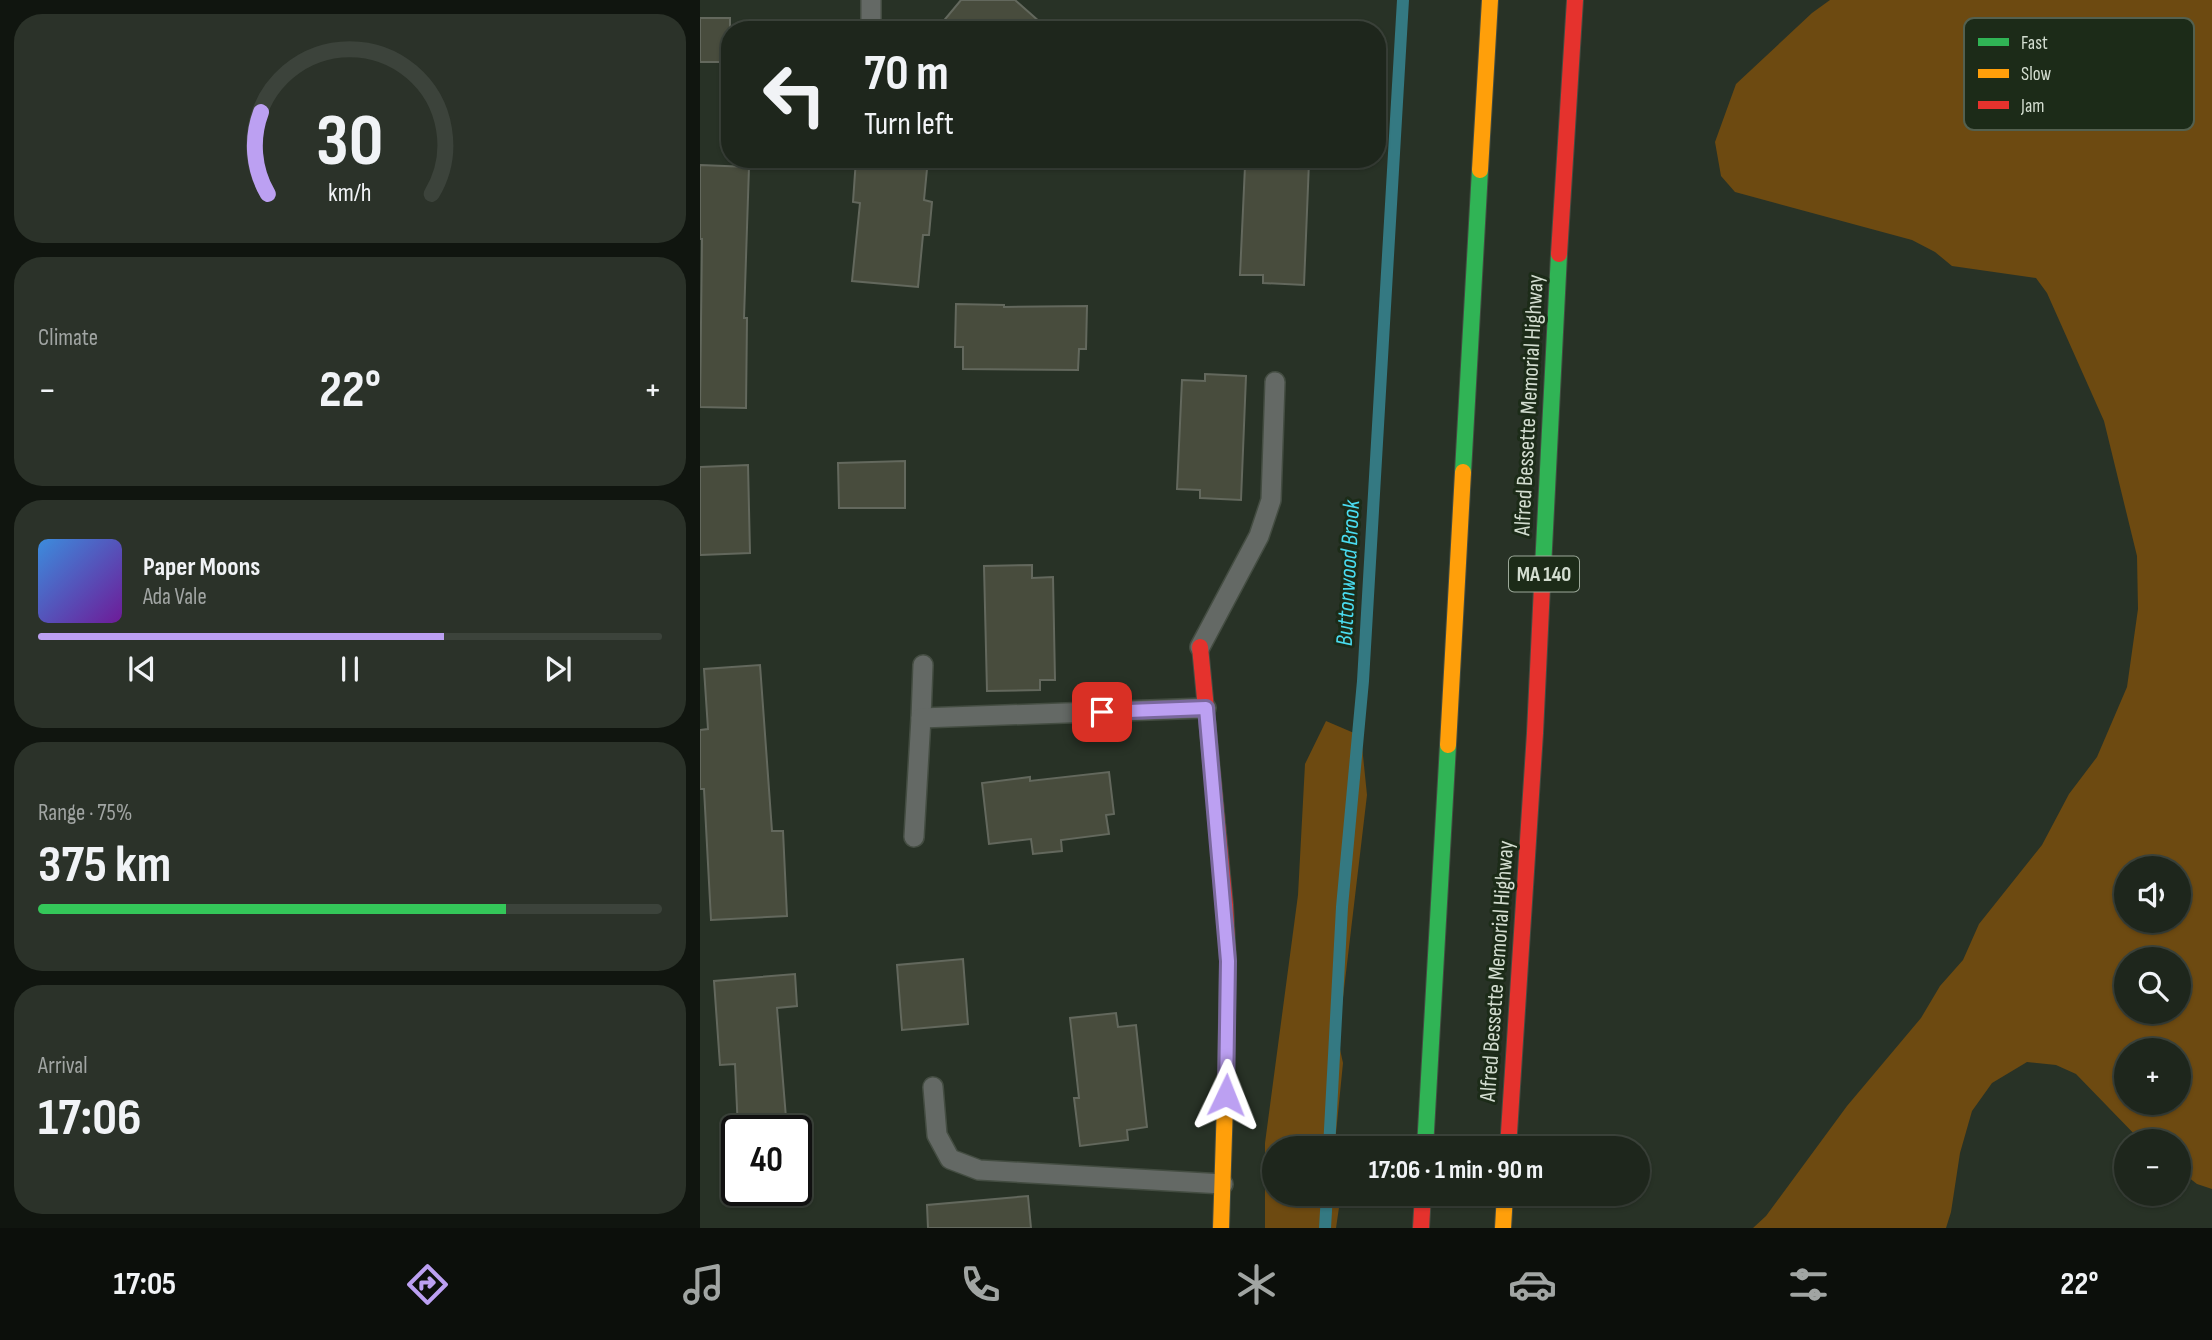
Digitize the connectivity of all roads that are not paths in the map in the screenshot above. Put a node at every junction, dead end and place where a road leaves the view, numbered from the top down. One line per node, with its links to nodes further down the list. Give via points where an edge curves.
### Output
1 (871, 0): 4 (lane)
2 (1489, 0): 12 (main road)
3 (1575, 0): 13 (main road, Alfred Bessette Memorial Highway / MA 140)
4 (871, 21)
5 (1275, 382): 6 (lane, via 1271,500 1259,536)
6 (1200, 647): 8 (main road)
7 (923, 665): 9 (lane)
8 (1206, 708): 9 (lane); 14 (main road, via 1228,961)
9 (921, 718): 10 (lane)
10 (914, 837)
11 (933, 1087): 14 (lane, via 937,1135 950,1159 979,1170)
12 (1426, 1136)
13 (1509, 1136)
14 (1223, 1184): 17 (main road)
15 (1422, 1206): 18 (main road)
16 (1504, 1206): 19 (main road)
17 (1221, 1228)
18 (1421, 1228)
19 (1503, 1228)

